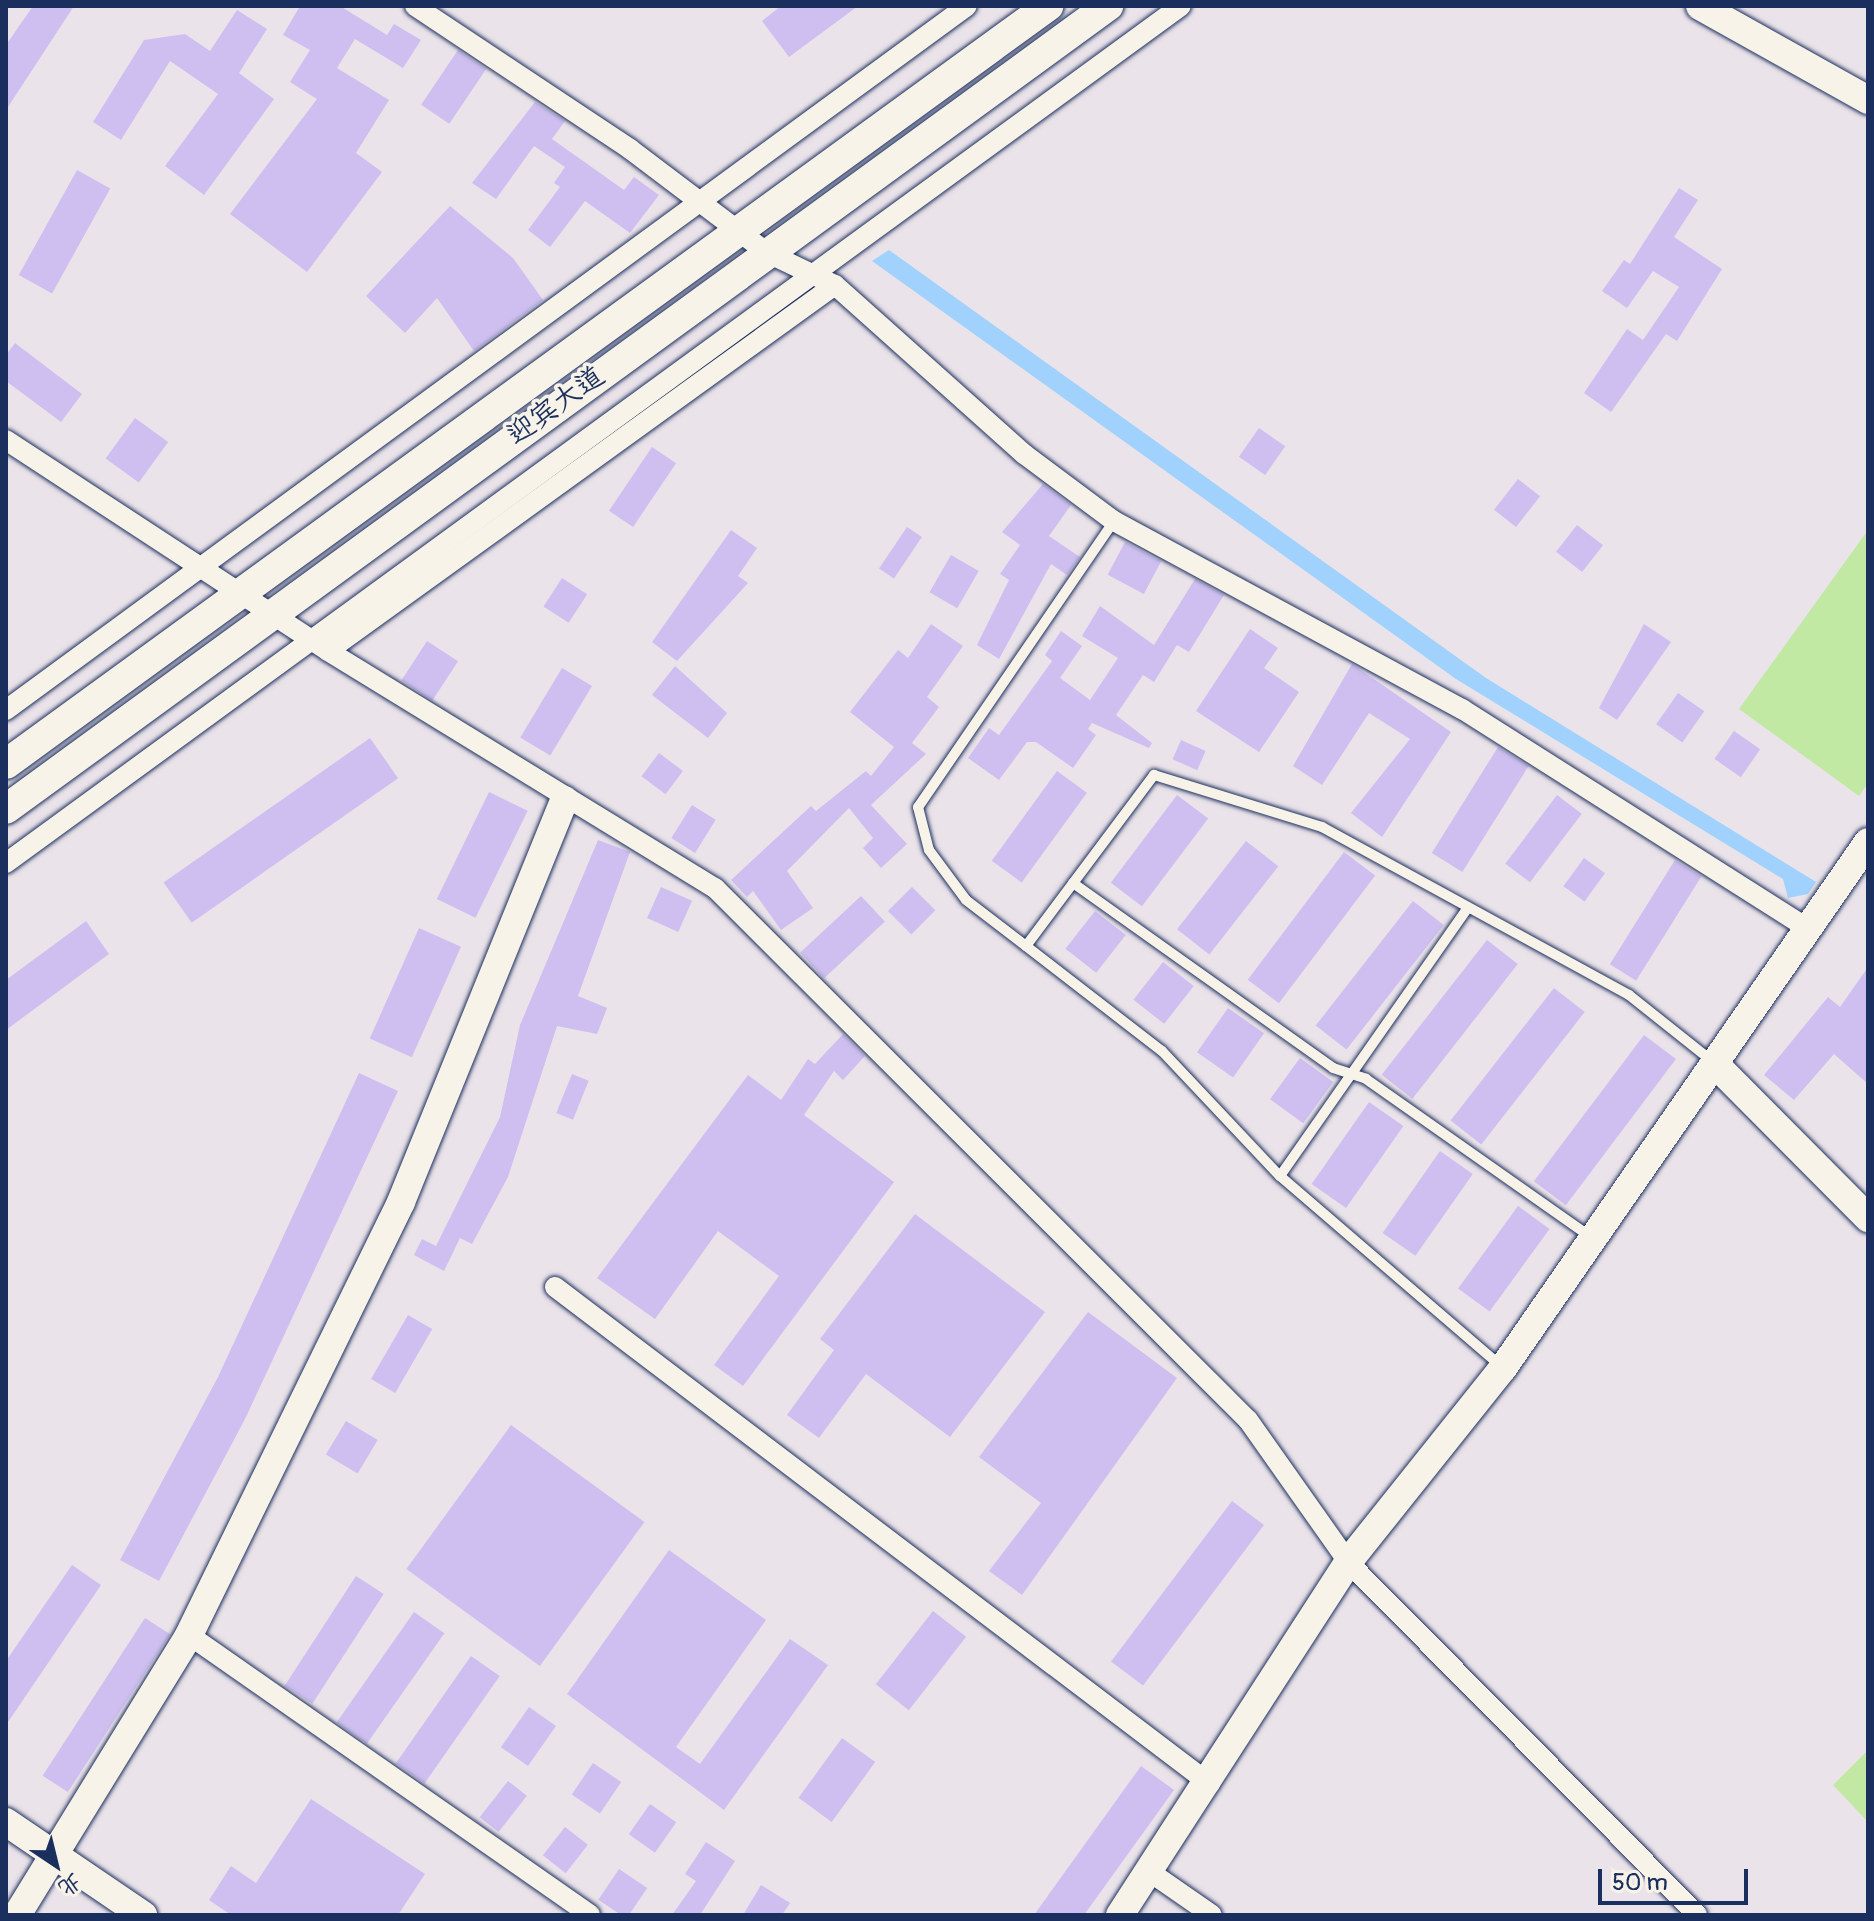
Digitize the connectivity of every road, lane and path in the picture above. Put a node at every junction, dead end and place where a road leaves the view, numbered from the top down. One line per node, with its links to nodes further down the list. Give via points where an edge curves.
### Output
1 (415, 6): 8 (street)
2 (967, 6): 8 (street)
3 (1048, 6): 9 (main road, 迎宾大道)
4 (1108, 6): 10 (main road, 迎宾大道)
5 (1181, 6): 11 (street)
6 (1700, 6): 7 (street)
7 (1868, 100)
8 (699, 201): 9 (street); 15 (street)
9 (740, 230): 10 (street); 16 (main road, 迎宾大道)
10 (766, 252): 11 (street); 17 (main road, 迎宾大道)
11 (811, 274): 12 (street); 18 (street)
12 (835, 285): 14 (street, via 1024,454); 18 (street)
13 (6, 440): 15 (street)
14 (1114, 521): 27 (street, via 1462,709); 28 (lane, via 918,807 929,850 966,900)
15 (201, 567): 16 (street); 19 (street)
16 (239, 593): 17 (street); 20 (main road, 迎宾大道)
17 (271, 614): 18 (street); 22 (main road, 迎宾大道)
18 (319, 646): 21 (street); 24 (street)
19 (6, 710)
20 (6, 764)
21 (564, 800): 36 (street, via 715,888 855,1022 1248,1420); 37 (street, via 401,1202)
22 (6, 809)
23 (1868, 842): 27 (street)
24 (6, 863)
25 (1073, 883): 26 (lane, via 1154,775 1322,827); 28 (lane); 30 (lane)
26 (1468, 908): 29 (lane, via 1629,995); 30 (lane)
27 (1809, 929): 29 (street)
28 (1026, 946): 31 (lane, via 1162,1051)
29 (1716, 1065): 32 (street); 33 (street)
30 (1350, 1074): 31 (lane); 33 (lane)
31 (1280, 1176): 35 (lane)
32 (1868, 1218)
33 (1594, 1240): 35 (street)
34 (555, 1287): 38 (street)
35 (1503, 1368): 36 (street)
36 (1348, 1562): 38 (street); 47 (street)
37 (189, 1635): 40 (street); 44 (street)
38 (1210, 1784): 41 (street)
39 (6, 1822): 40 (street)
40 (56, 1856): 42 (street); 43 (street)
41 (1150, 1872): 45 (street); 46 (street)
42 (17, 1915)
43 (143, 1915)
44 (590, 1915)
45 (1120, 1915)
46 (1212, 1915)
47 (1697, 1915)

